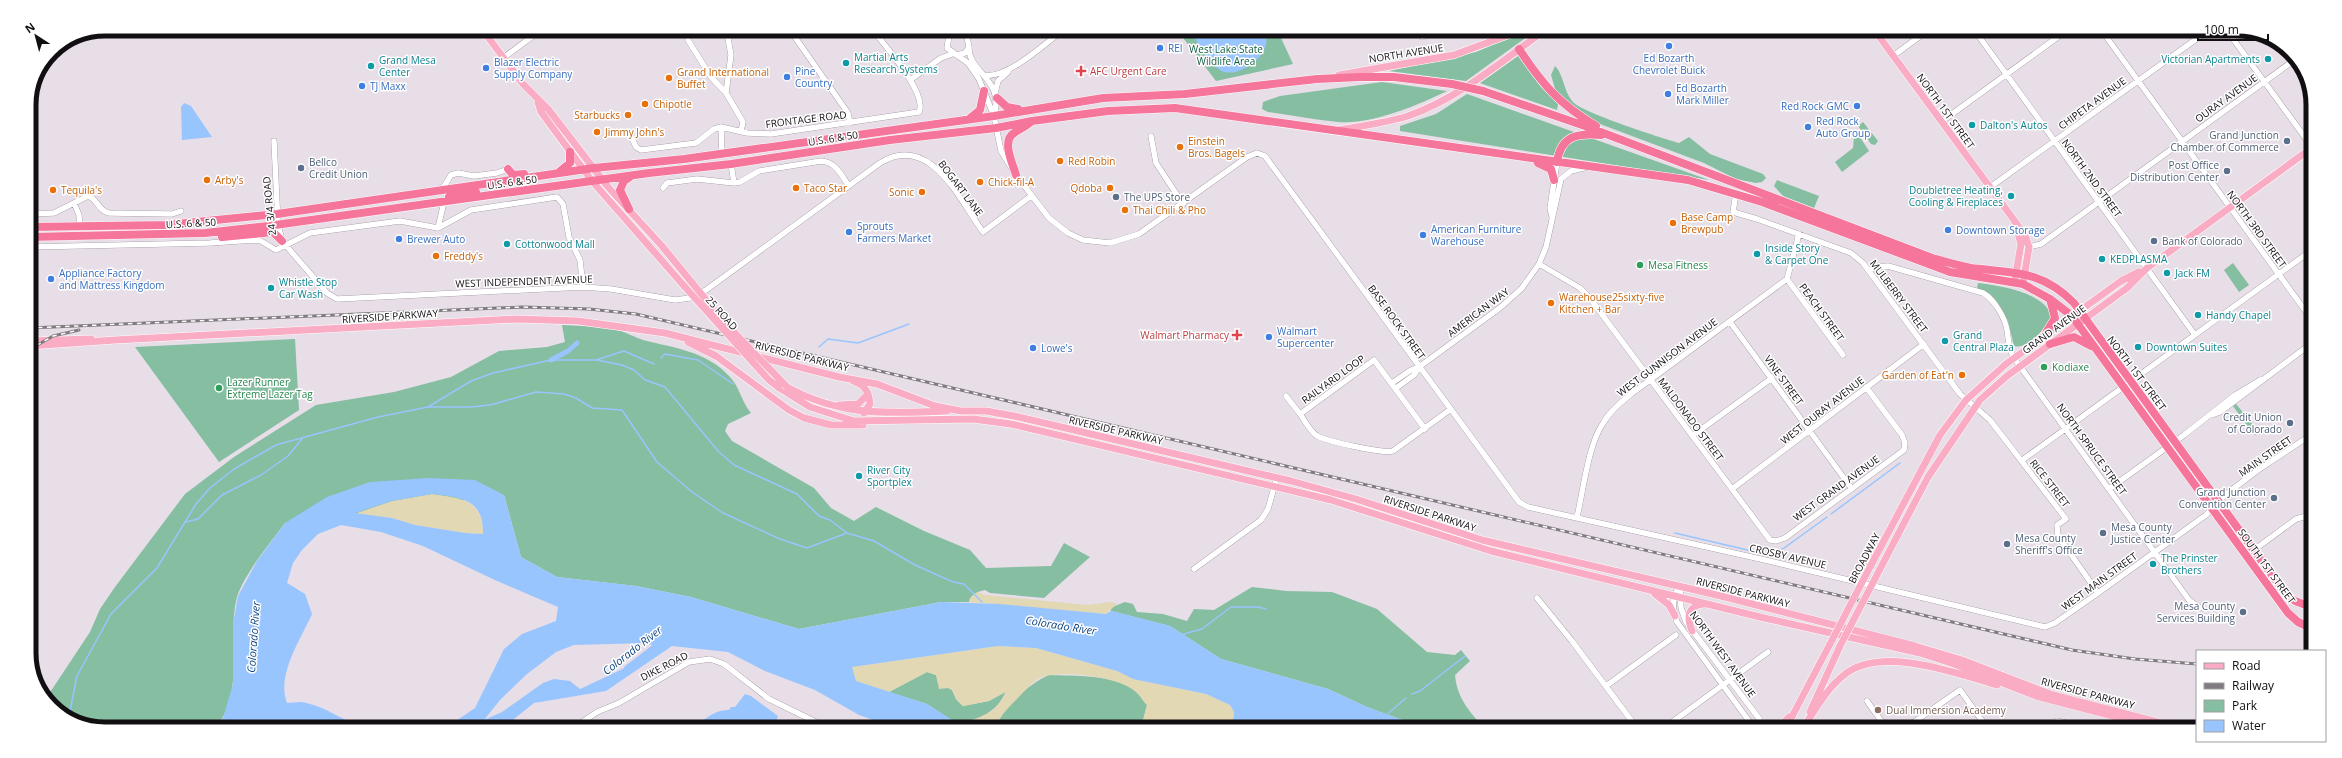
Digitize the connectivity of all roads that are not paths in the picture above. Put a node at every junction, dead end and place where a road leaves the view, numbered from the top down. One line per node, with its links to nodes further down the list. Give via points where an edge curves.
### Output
1 (486, 36): 24 (main road, 25 ROAD)
2 (533, 36): 24 (street)
3 (728, 36): 35 (street, via 731,56)
4 (794, 36): 43 (street, via 848,113)
5 (877, 36): 31 (street)
6 (950, 36): 19 (street)
7 (966, 36): 20 (street)
8 (1056, 36): 26 (street)
9 (1505, 36): 30 (main road, NORTH AVENUE, via 1454,55)
10 (1537, 36): 21 (main road)
11 (1879, 36): 23 (main road, NORTH 1ST STREET)
12 (1920, 36): 23 (street)
13 (1979, 36): 29 (street, NORTH 2ND STREET)
14 (2059, 36): 29 (street)
15 (2106, 36): 32 (street, NORTH 3RD STREET)
16 (2200, 36): 32 (street, CHIPETA AVENUE)
17 (2231, 36): 33 (street)
18 (688, 40): 35 (street, via 711,77)
19 (946, 43): 22 (street, via 947,48); 27 (street, via 939,56)
20 (969, 47): 22 (street, via 965,53); 28 (street, via 970,55)
21 (1518, 49): 46 (main road, via 1461,90 1428,107 1390,120); 50 (highway, via 1542,83 1557,98 1582,118)
22 (954, 54): 27 (street); 34 (street, via 968,63)
23 (1893, 56): 42 (main road, NORTH 1ST STREET)
24 (503, 58): 37 (main road, 25 ROAD)
25 (2291, 62): 33 (street, OURAY AVENUE)
26 (1016, 64): 28 (street, via 997,75); 36 (street, via 998,81)
27 (929, 65): 31 (street)
28 (984, 75): 36 (street)
29 (2006, 75): 42 (street); 53 (street, NORTH 2ND STREET)
30 (1317, 79): 38 (highway, U.S. 6 & 50, via 1207,92 1103,98); 50 (highway, U.S. 6 & 50, bridge, via 1394,77 1452,84 1483,91)
31 (910, 80): 43 (street, FRONTAGE ROAD, via 921,104 920,111 916,114)
32 (2138, 81): 53 (street, CHIPETA AVENUE); 54 (street, NORTH 3RD STREET)
33 (2264, 82): 51 (street); 54 (street, OURAY AVENUE)
34 (984, 91): 39 (street); 40 (highway, via 980,110)
35 (726, 93): 47 (street, via 743,122)
36 (996, 96): 38 (highway, via 1007,107); 39 (street, via 998,104)
37 (538, 102): 58 (main road, 25 ROAD, via 541,112); 63 (main road, 25 ROAD, via 548,109)
38 (1022, 112): 39 (highway, U.S. 6 & 50)
39 (994, 116): 40 (highway, U.S. 6 & 50); 45 (street)
40 (967, 120): 52 (highway, U.S. 6 & 50)
41 (1032, 121): 45 (highway, U.S. 6 & 50); 46 (highway, U.S. 6 & 50, via 1108,112 1175,108); 68 (highway, via 1014,133 1009,140 1009,152)
42 (1941, 122): 77 (main road, NORTH 1ST STREET)
43 (850, 123): 47 (street, FRONTAGE ROAD, via 771,134)
44 (721, 127): 47 (street, FRONTAGE ROAD); 48 (street, via 714,129 696,143 641,150 636,147); 59 (street)
45 (996, 128): 61 (highway, U.S. 6 & 50, via 890,140); 68 (street, via 1001,151)
46 (1339, 130): 56 (highway, U.S. 6 & 50)
47 (741, 131)
48 (630, 134)
49 (1151, 136): 84 (street, via 1156,164)
50 (1614, 137): 60 (highway, via 1591,134 1571,138 1560,149); 108 (highway, via 1935,259 1970,268)
51 (2306, 139)
52 (823, 140): 59 (highway, U.S. 6 & 50); 61 (highway, via 789,150 744,155)
53 (2054, 141): 77 (street, CHIPETA AVENUE); 82 (street, NORTH 2ND STREET)
54 (2182, 141): 82 (street, OURAY AVENUE); 85 (street, NORTH 3RD STREET)
55 (274, 142): 88 (street, 24 3/4 ROAD)
56 (1485, 151): 60 (highway); 71 (highway, via 1499,158 1545,165 1553,172)
57 (2306, 151): 85 (main road, GRAND AVENUE)
58 (570, 152): 65 (main road, 25 ROAD); 69 (highway, via 568,166)
59 (722, 153): 63 (highway, U.S. 6 & 50); 66 (highway, via 717,159)
60 (1557, 162): 62 (highway); 71 (street, AMERICAN WAY)
61 (731, 164): 66 (highway, U.S. 6 & 50); 74 (street)
62 (1592, 166): 79 (highway, via 1688,180); 91 (street, AMERICAN WAY, via 1571,171 1561,179)
63 (594, 168): 65 (highway, U.S. 6 & 50); 70 (main road, 25 ROAD)
64 (508, 169): 69 (highway, via 513,175 535,172); 78 (street, via 474,176 458,173 451,175)
65 (584, 170): 69 (highway, U.S. 6 & 50); 73 (main road, 25 ROAD)
66 (673, 170): 67 (highway, U.S. 6 & 50)
67 (649, 173): 70 (highway, U.S. 6 & 50); 86 (highway, via 630,176 622,183 621,193)
68 (1016, 175): 80 (street)
69 (547, 176): 72 (highway, U.S. 6 & 50)
70 (603, 180): 73 (highway, U.S. 6 & 50); 86 (main road, 25 ROAD)
71 (1554, 180): 91 (street, AMERICAN WAY, via 1550,211)
72 (512, 181): 78 (highway, U.S. 6 & 50); 81 (highway, via 492,189 450,196)
73 (592, 181): 81 (highway, U.S. 6 & 50); 151 (main road, 25 ROAD, bridge, via 769,380 810,407)
74 (734, 183): 75 (street, via 759,171 829,162 836,167); 76 (street, via 697,179 667,183)
75 (848, 186): 80 (street, BOGART LANE, via 886,159 904,155 922,158 937,168 983,232); 112 (street, WEST INDEPENDENT AVENUE, via 706,290 690,298 667,300 612,289)
76 (663, 188)
77 (1990, 188): 92 (main road, NORTH 1ST STREET)
78 (441, 191): 88 (highway, U.S. 6 & 50); 90 (highway, via 436,197 426,200 382,206)
79 (1736, 193): 99 (street, MULBERRY STREET, via 1733,212); 111 (highway, via 1943,270)
80 (1031, 196): 84 (street, via 1049,218 1068,233 1083,240 1104,243 1120,242 1139,234)
81 (444, 202): 90 (highway, U.S. 6 & 50); 96 (street)
82 (2099, 202): 103 (street, OURAY AVENUE, via 2041,244); 106 (street, NORTH 2ND STREET)
83 (74, 203): 87 (street, via 90,196 102,211 109,214 172,214); 89 (street, via 54,213); 94 (street, via 79,212)
84 (1183, 204): 134 (street, BASE ROCK STREET, via 1247,156 1260,153 1269,161)
85 (2230, 207): 106 (main road, GRAND AVENUE); 109 (street, NORTH 3RD STREET)
86 (629, 209): 145 (main road, 25 ROAD, bridge, via 728,326 787,387)
87 (181, 211)
88 (277, 212): 93 (street, 24 3/4 ROAD); 94 (highway, U.S. 6 & 50, via 166,225); 98 (highway, via 270,221 203,228)
89 (36, 214)
90 (357, 214): 93 (highway, U.S. 6 & 50)
91 (1552, 217): 105 (street, AMERICAN WAY, via 1549,238)
92 (2014, 222): 103 (main road, NORTH 1ST STREET, via 2025,235); 108 (main road, NORTH 1ST STREET, via 2021,244)
93 (278, 224): 98 (highway, U.S. 6 & 50); 101 (street, 24 3/4 ROAD)
94 (80, 226): 95 (highway, U.S. 6 & 50); 97 (highway, via 72,232)
95 (36, 227)
96 (438, 228): 101 (street, via 400,221 377,223 310,233); 112 (street, via 471,210 559,198 563,204 569,238 580,260)
97 (36, 233)
98 (188, 234): 100 (highway, U.S. 6 & 50); 101 (highway, via 208,238 273,232)
99 (1799, 234): 107 (street, MULBERRY STREET, via 1856,256); 110 (street)
100 (36, 238)
101 (284, 243): 102 (street, via 276,250 254,240); 113 (street, 24 3/4 ROAD)
102 (36, 247)
103 (2029, 247): 108 (main road, NORTH 1ST STREET)
104 (2306, 254): 109 (street)
105 (1539, 264): 134 (street, AMERICAN WAY, via 1522,288 1506,303); 137 (street, MALDONADO STREET, via 1580,288 1589,297)
106 (2147, 268): 115 (main road, GRAND AVENUE, via 2121,281); 118 (main road, GRAND AVENUE, via 2127,288); 122 (street, NORTH 2ND STREET)
107 (1869, 271): 126 (street, MULBERRY STREET); 132 (street, NORTH SPRUCE STREET, via 1875,267 1888,266 1985,294 2001,313 2007,328 2009,350)
108 (2021, 273): 111 (main road, NORTH 1ST STREET); 115 (highway, NORTH 1ST STREET, via 2050,284 2068,298)
109 (2279, 274): 116 (street, NORTH 3RD STREET); 122 (street)
110 (1787, 279): 119 (street, WEST GUNNISON AVENUE); 131 (street, PEACH STREET)
111 (2019, 284): 114 (highway, NORTH 1ST STREET)
112 (583, 287): 113 (street, WEST INDEPENDENT AVENUE)
113 (332, 298)
114 (2050, 299): 117 (highway, NORTH 1ST STREET); 123 (highway, via 2055,318)
115 (2079, 311): 117 (main road); 118 (highway, NORTH 1ST STREET)
116 (2306, 312)
117 (2072, 316): 120 (highway, NORTH 1ST STREET); 123 (main road)
118 (2085, 319): 120 (main road, GRAND AVENUE); 138 (highway, NORTH 1ST STREET)
119 (1730, 322): 136 (street, VINE STREET); 137 (street, WEST GUNNISON AVENUE)
120 (2078, 324): 127 (main road, GRAND AVENUE); 130 (highway, NORTH 1ST STREET)
121 (665, 333): 124 (main road, RIVERSIDE PARKWAY, via 578,321 516,319); 135 (main road, RIVERSIDE PARKWAY); 152 (main road, RIVERSIDE PARKWAY, via 716,356 789,410 804,418 838,426)
122 (2195, 335): 138 (street)
123 (2044, 336): 132 (main road)
124 (115, 340): 125 (main road, RIVERSIDE PARKWAY, via 80,338); 128 (main road, RIVERSIDE PARKWAY)
125 (36, 341)
126 (1924, 344): 140 (street, WEST OURAY AVENUE); 144 (street, MULBERRY STREET)
127 (2050, 344): 130 (highway, via 2074,337); 133 (main road, GRAND AVENUE)
128 (36, 346)
129 (2306, 346): 161 (street)
130 (2095, 348): 141 (highway, NORTH 1ST STREET)
131 (1843, 355)
132 (2014, 358): 133 (street, NORTH SPRUCE STREET); 144 (main road, via 1990,376)
133 (2020, 366): 146 (main road, GRAND AVENUE); 154 (street, NORTH SPRUCE STREET)
134 (1419, 367): 139 (street, via 1414,375); 147 (street, BASE ROCK STREET)
135 (839, 376): 142 (main road, via 862,385); 148 (main road, RIVERSIDE PARKWAY, via 864,380 926,404)
136 (1772, 378): 156 (street, VINE STREET); 158 (street)
137 (1650, 380): 158 (street, MALDONADO STREET); 173 (street, WEST GUNNISON AVENUE, via 1620,403 1601,426 1593,446)
138 (2131, 381): 141 (street); 161 (highway, NORTH 1ST STREET)
139 (1394, 386): 150 (street, RAILYARD LOOP, via 1374,360); 155 (street, RAILYARD LOOP)
140 (1866, 387): 156 (street, WEST OURAY AVENUE); 167 (street, WEST GRAND AVENUE, via 1902,435 1905,443 1901,452)
141 (2123, 387): 154 (street); 162 (highway, NORTH 1ST STREET)
142 (868, 394): 145 (main road, via 862,402 854,405); 149 (main road, via 870,404)
143 (1286, 396): 150 (street)
144 (1966, 400): 146 (street, MULBERRY STREET); 196 (main road, BROADWAY, bridge, via 1940,435)
145 (824, 403): 149 (main road, 25 ROAD)
146 (1975, 407): 163 (street, RICE STREET, via 1990,420); 206 (main road, BROADWAY, bridge, via 1932,472 1879,570 1840,646)
147 (1451, 410): 155 (street); 169 (street, BASE ROCK STREET)
148 (961, 411): 149 (main road, 25 ROAD); 157 (main road, RIVERSIDE PARKWAY, via 986,411)
149 (866, 412): 151 (main road, via 852,417)
150 (1300, 414): 155 (street, RAILYARD LOOP, via 1319,436 1379,452 1393,451)
151 (835, 415): 152 (main road, 25 ROAD, via 859,421)
152 (900, 420): 153 (main road, 25 ROAD)
153 (959, 420): 160 (main road, RIVERSIDE PARKWAY, via 1011,424)
154 (2066, 428): 163 (street); 168 (street, NORTH SPRUCE STREET)
155 (1425, 429)
156 (1810, 431): 166 (street, WEST OURAY AVENUE); 167 (street, VINE STREET)
157 (1087, 433): 160 (main road); 164 (main road, RIVERSIDE PARKWAY)
158 (1692, 436): 166 (street, MALDONADO STREET)
159 (2306, 438): 170 (street, MAIN STREET, via 2258,470)
160 (1085, 441): 165 (main road, RIVERSIDE PARKWAY)
161 (2176, 442): 162 (street); 170 (highway, NORTH 1ST STREET)
162 (2167, 447): 168 (street); 171 (highway, NORTH 1ST STREET)
163 (2021, 461): 180 (street, RICE STREET, via 2066,518 2057,525 2058,536)
164 (1277, 477): 165 (street); 178 (main road, RIVERSIDE PARKWAY, via 1356,499 1482,540)
165 (1274, 485): 177 (street, via 1268,509 1261,520); 179 (main road, RIVERSIDE PARKWAY, via 1331,500 1470,546)
166 (1732, 489): 174 (street, MALDONADO STREET, via 1768,538)
167 (1852, 489): 174 (street, WEST GRAND AVENUE, via 1784,538)
168 (2109, 489): 176 (street, NORTH SPRUCE STREET)
169 (1519, 502): 173 (street, CROSBY AVENUE, via 1528,507)
170 (2219, 502): 171 (street, MAIN STREET); 175 (highway, SOUTH 1ST STREET)
171 (2213, 508): 176 (street, WEST MAIN STREET); 188 (highway, SOUTH 1ST STREET, via 2288,612)
172 (2306, 516): 175 (street, via 2296,519)
173 (1577, 518): 187 (street, CROSBY AVENUE, via 2038,625)
174 (1773, 540)
175 (2254, 550): 184 (highway, SOUTH 1ST STREET, via 2285,593)
176 (2154, 552): 180 (street, WEST MAIN STREET); 185 (street, NORTH SPRUCE STREET, via 2189,600)
177 (1194, 569)
178 (1680, 586): 181 (street, NORTH WEST AVENUE); 214 (main road, RIVERSIDE PARKWAY, via 1931,650 2053,695)
179 (1644, 589): 181 (main road, RIVERSIDE PARKWAY); 186 (main road, via 1664,600)
180 (2098, 593): 187 (street, WEST MAIN STREET)
181 (1678, 597): 183 (main road, RIVERSIDE PARKWAY); 186 (street, NORTH WEST AVENUE); 189 (street, NORTH WEST AVENUE, via 1681,612)
182 (1537, 598): 193 (street)
183 (1707, 604): 189 (main road, via 1697,605 1690,610 1688,620); 195 (main road, RIVERSIDE PARKWAY, via 1920,653)
184 (2306, 605)
185 (2200, 608)
186 (1675, 616): 194 (street, NORTH WEST AVENUE, via 1683,632)
187 (2052, 625)
188 (2306, 626)
189 (1692, 630): 192 (street, NORTH WEST AVENUE)
190 (1676, 635): 193 (street)
191 (1768, 652): 192 (street)
192 (1730, 680): 194 (street); 203 (street, NORTH WEST AVENUE)
193 (1606, 686): 200 (street)
194 (1722, 686): 201 (street); 202 (street, NORTH WEST AVENUE)
195 (2036, 696): 207 (main road, via 1934,669 1898,662 1873,662 1857,666 1838,680); 213 (main road, RIVERSIDE PARKWAY)
196 (1802, 699): 204 (main road); 205 (main road, BROADWAY)
197 (1868, 701): 208 (street)
198 (582, 722): 199 (street, DIKE ROAD, via 688,662 710,659 724,664 769,698)
199 (816, 722)
200 (1633, 722)
201 (1672, 722)
202 (1749, 722)
203 (1761, 722)
204 (1785, 722)
205 (1789, 722)
206 (1806, 722)
207 (1807, 722)
208 (1882, 722)
209 (1914, 722): 210 (street, via 1960,690)
210 (1983, 722)
211 (2054, 722): 212 (street)
212 (2066, 722)
213 (2136, 722)
214 (2157, 722)

